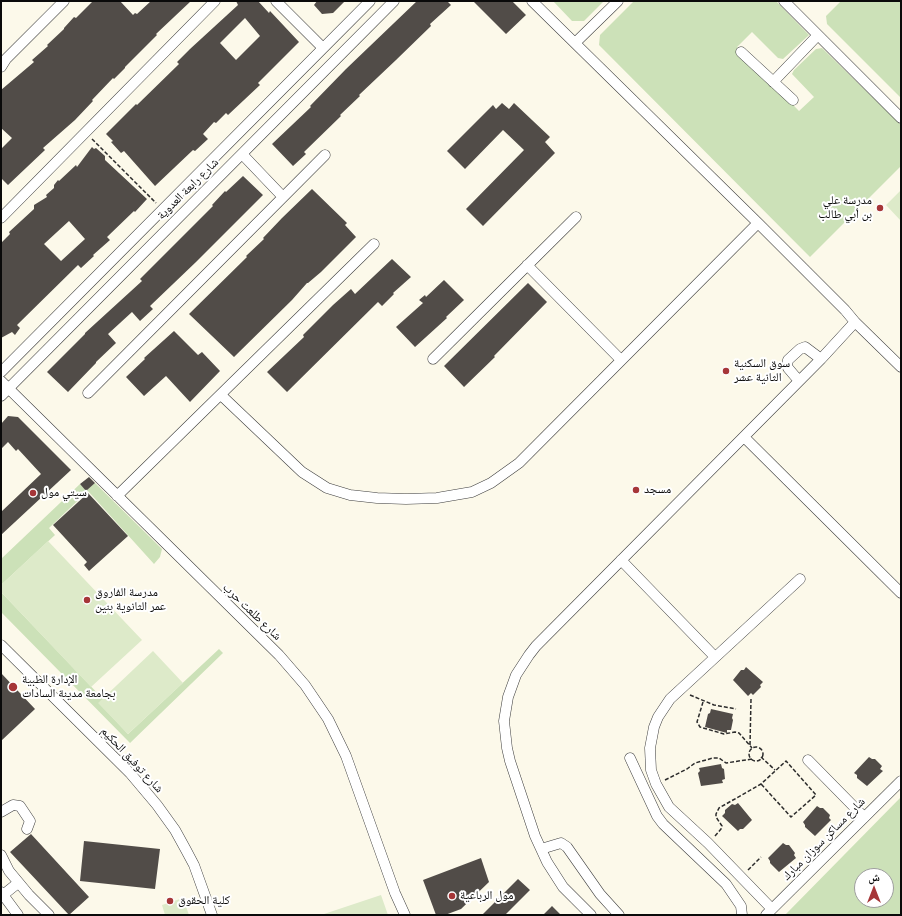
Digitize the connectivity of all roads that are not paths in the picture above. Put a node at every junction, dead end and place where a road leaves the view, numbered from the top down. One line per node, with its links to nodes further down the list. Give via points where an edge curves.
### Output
1 (64, 1): 13 (street)
2 (215, 1): 20 (street)
3 (276, 1): 11 (street)
4 (370, 1): 11 (street, شارع رابعة العدوية)
5 (394, 1): 17 (street, شارع رابعة العدوية)
6 (532, 1): 10 (street)
7 (618, 1): 10 (street)
8 (784, 1): 9 (street)
9 (818, 35): 14 (street); 16 (street)
10 (575, 43): 22 (street)
11 (323, 48): 30 (street, شارع رابعة العدوية)
12 (741, 52): 14 (street)
13 (3, 63)
14 (773, 82): 15 (street)
15 (793, 100)
16 (901, 118)
17 (242, 154): 19 (street); 33 (street, شارع رابعة العدوية)
18 (325, 155): 19 (street)
19 (283, 197): 34 (street)
20 (2, 215)
21 (576, 217): 24 (street)
22 (758, 223): 25 (street); 28 (street)
23 (374, 244): 35 (street)
24 (527, 265): 26 (street); 28 (street)
25 (855, 322): 27 (street); 29 (street)
26 (433, 359)
27 (821, 359): 32 (street); 32 (street, via 805,347 788,360 788,368)
28 (621, 360): 35 (street, via 519,463 491,483 472,492 437,498 376,498 327,488 302,472)
29 (901, 367)
30 (1, 372)
31 (1, 381): 33 (street, شارع طلعت حرب)
32 (800, 381): 37 (street)
33 (9, 388): 36 (street, شارع رابعة العدوية); 38 (street, شارع طلعت حرب)
34 (88, 393)
35 (221, 395): 38 (street)
36 (1, 396)
37 (744, 437): 39 (street); 41 (street)
38 (117, 496): 60 (street, شارع طلعت حرب, via 279,656 317,701 346,756)
39 (621, 560): 43 (street); 52 (street, via 528,655 516,675 508,697 504,721 506,748)
40 (800, 579): 43 (street)
41 (901, 593)
42 (1, 645): 59 (street, شارع توفيق الحكيم, via 130,773 157,805 175,830 194,865)
43 (715, 657): 47 (street, via 670,699 654,727 650,748 652,770 656,784)
44 (630, 758): 49 (street)
45 (808, 760): 50 (street)
46 (901, 781): 50 (street, شارع مساكن سوزان مبارك)
47 (670, 807): 49 (street); 56 (street, via 741,877)
48 (1, 812): 51 (street, via 13,805 20,806 30,821)
49 (657, 816): 63 (street, via 726,884 741,906)
50 (864, 817): 56 (street, شارع مساكن سوزان مبارك)
51 (27, 829)
52 (541, 849): 61 (street, via 562,886); 62 (street, via 561,843 567,847 600,894)
53 (1, 855): 54 (street)
54 (18, 883): 55 (street); 58 (street)
55 (2, 894): 57 (street)
56 (769, 912)
57 (18, 915)
58 (49, 915)
59 (212, 915)
60 (405, 915)
61 (591, 915)
62 (619, 915)
63 (742, 915)

